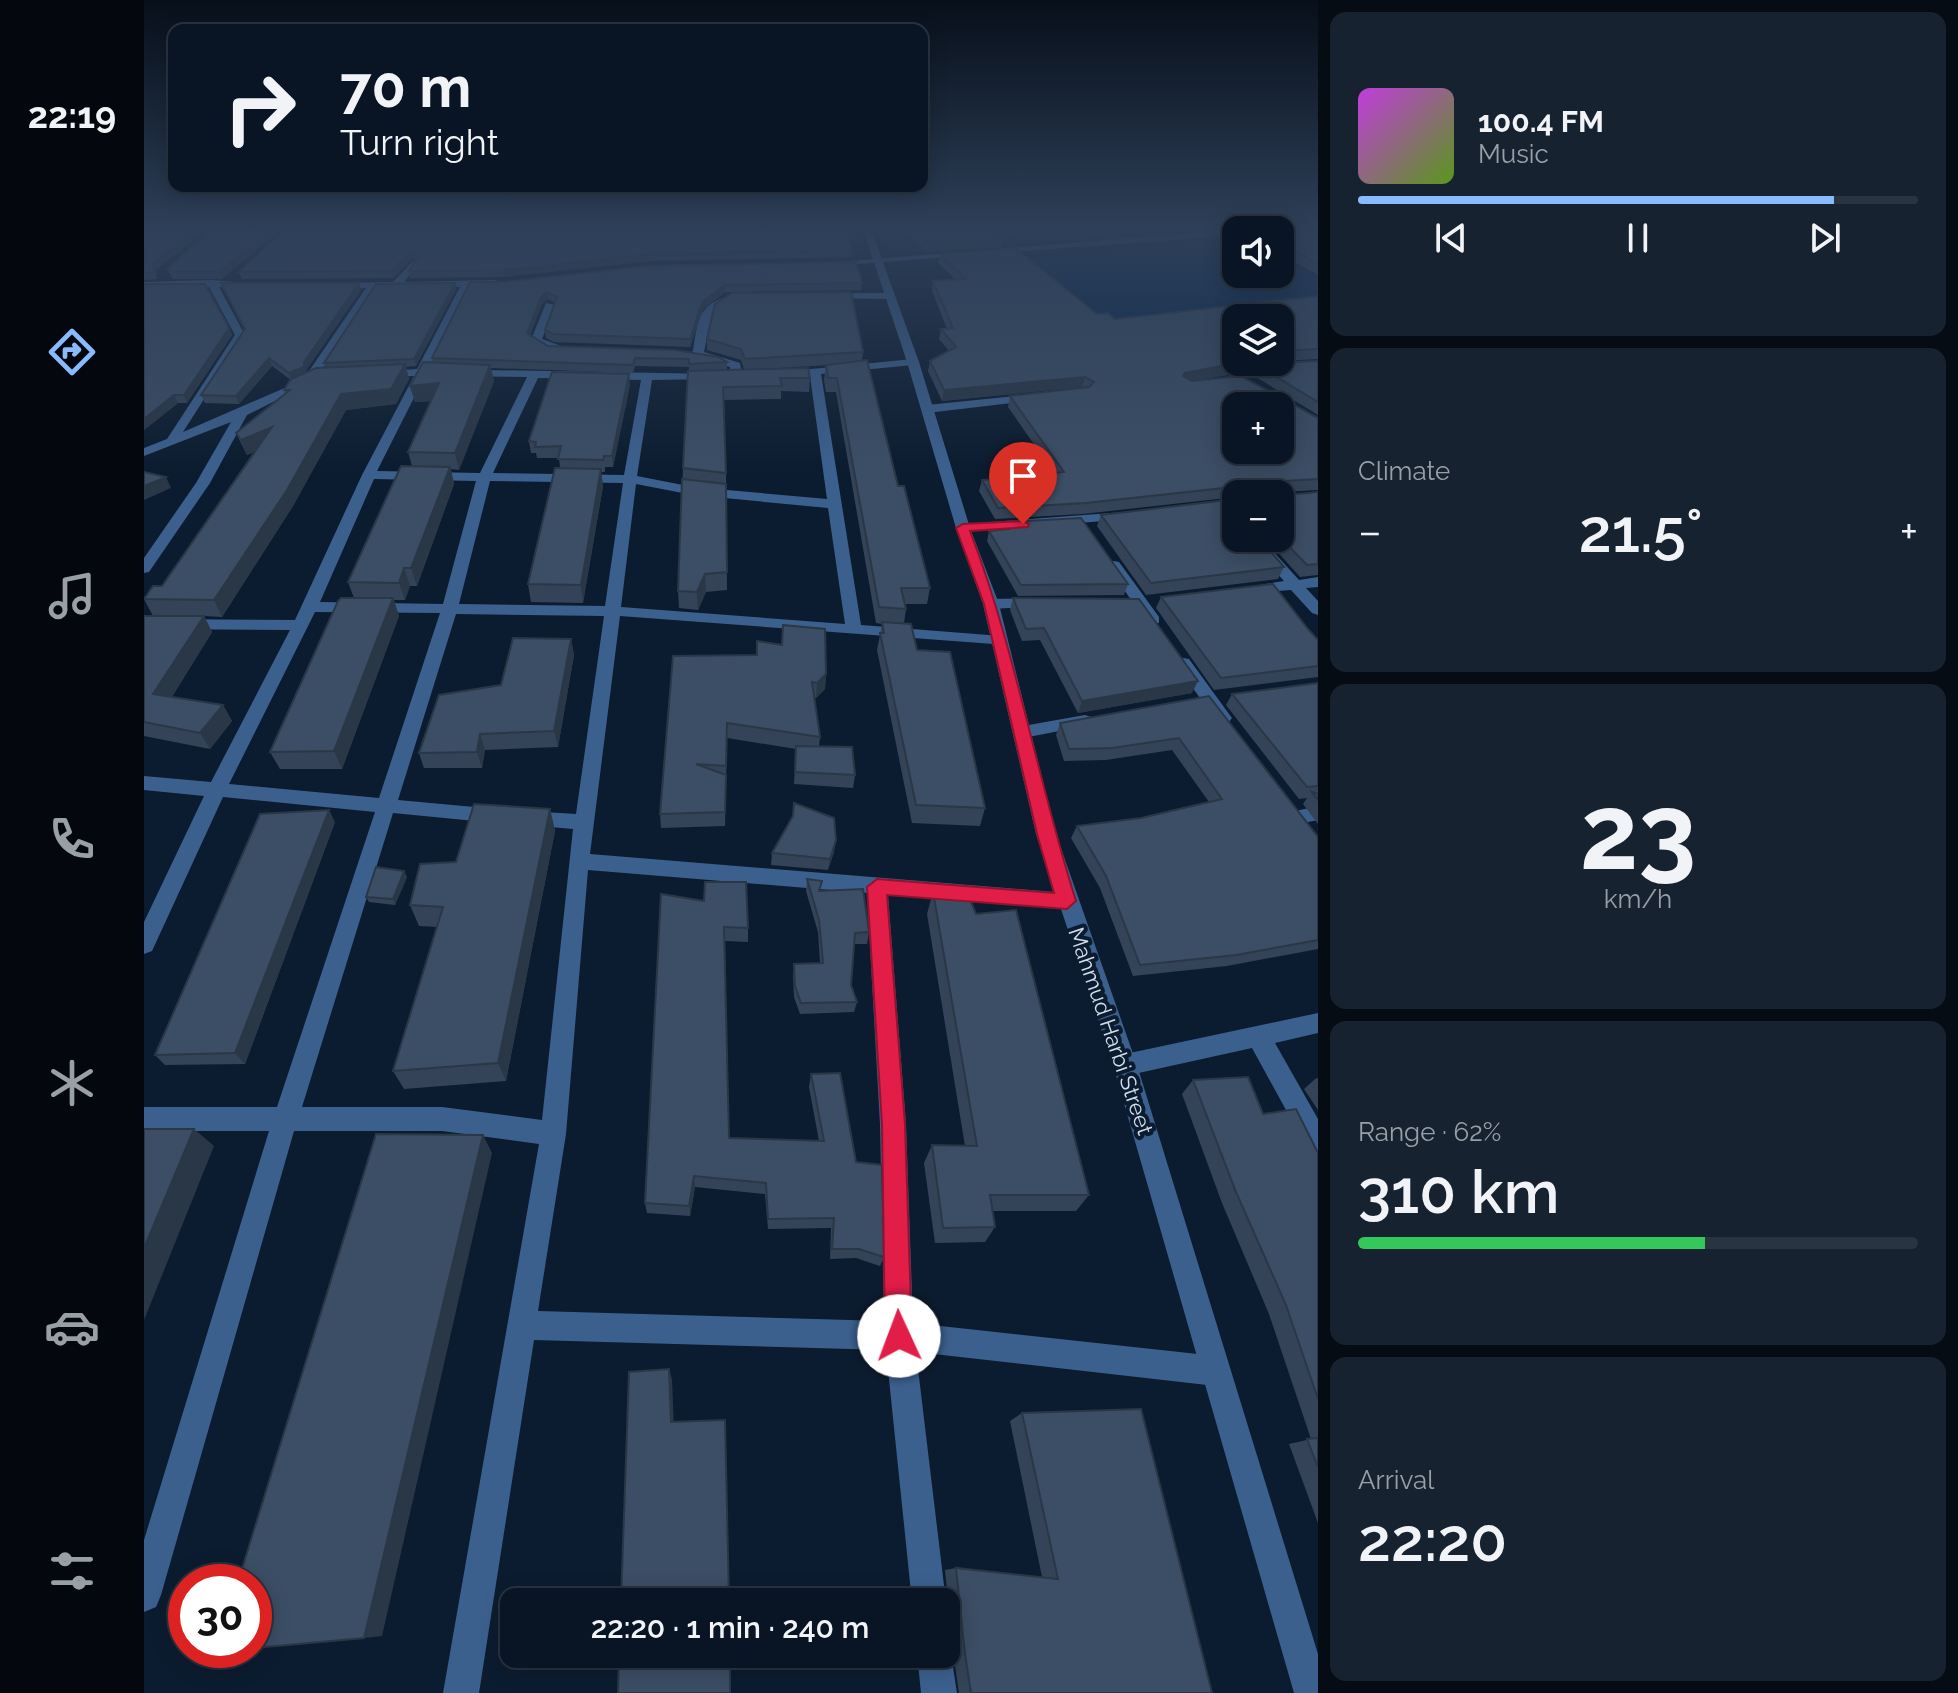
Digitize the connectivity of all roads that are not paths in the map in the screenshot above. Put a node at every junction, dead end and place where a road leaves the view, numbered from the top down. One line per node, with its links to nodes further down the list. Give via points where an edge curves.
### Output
1 (227, 311): 24 (street, via 240,335)
2 (355, 311): 23 (street, via 315,371 323,377)
3 (453, 311): 12 (street)
4 (548, 311): 7 (street, via 536,340 551,348)
5 (705, 311): 9 (street)
6 (894, 311): 10 (street, Mahmud Harbi Street)
7 (577, 349)
8 (682, 353): 9 (street)
9 (698, 354): 15 (street, via 730,361)
10 (913, 362): 14 (street); 22 (street, Mahmud Harbi Street)
11 (1318, 365): 20 (street, via 1238,369 1235,372 1245,382)
12 (424, 372): 13 (street); 18 (street); 26 (street)
13 (367, 374)
14 (815, 374): 17 (street); 29 (street)
15 (736, 375): 16 (street); 19 (street)
16 (751, 375)
17 (767, 375)
18 (533, 376): 19 (street); 27 (street)
19 (647, 379): 28 (street)
20 (1201, 384)
21 (1051, 396): 22 (street)
22 (927, 409): 31 (street, Mahmud Harbi Street)
23 (242, 413): 24 (street); 34 (street, via 203,483)
24 (172, 440): 25 (street)
25 (144, 452)
26 (369, 475): 27 (street); 40 (street)
27 (484, 477): 28 (street); 42 (street)
28 (630, 479): 29 (street, via 693,491); 43 (street)
29 (833, 504): 46 (street)
30 (1145, 513): 32 (street)
31 (963, 528): 32 (street); 39 (street, Mahmud Harbi Street)
32 (1092, 533): 49 (street, via 1170,645)
33 (1266, 552): 36 (street)
34 (144, 569)
35 (1318, 582): 36 (street)
36 (1297, 585): 37 (street); 41 (street)
37 (1234, 592)
38 (1051, 603): 39 (street)
39 (991, 604): 47 (street, Mahmud Harbi Street)
40 (310, 607): 42 (street); 45 (street)
41 (1318, 610)
42 (449, 611): 43 (street); 55 (street)
43 (613, 611): 46 (street); 56 (street)
44 (144, 624): 45 (street)
45 (301, 625): 54 (street)
46 (853, 627): 47 (street)
47 (1001, 641): 51 (street, Mahmud Harbi Street)
48 (1235, 695): 49 (street)
49 (1201, 701): 52 (street)
50 (1100, 718): 51 (street)
51 (1023, 732): 59 (street, Mahmud Harbi Street)
52 (1235, 735)
53 (144, 783): 54 (street)
54 (217, 789): 55 (street); 60 (street)
55 (385, 808): 56 (street); 65 (street)
56 (583, 822): 57 (street)
57 (579, 861): 58 (street); 66 (street)
58 (877, 887): 59 (street); 69 (street, via 893,1124)
59 (1067, 901): 63 (street, Mahmud Harbi Street)
60 (144, 945)
61 (1318, 1023): 62 (street)
62 (1258, 1036): 63 (street); 67 (street)
63 (1125, 1065): 70 (street, Mahmud Harbi Street)
64 (144, 1119): 65 (street)
65 (285, 1120): 66 (street, via 442,1119); 72 (street)
66 (553, 1134): 68 (street)
67 (1318, 1143)
68 (524, 1325): 69 (street); 74 (street)
69 (899, 1336): 70 (street); 71 (street)
70 (1216, 1371): 76 (street, Mahmud Harbi Street)
71 (927, 1588)
72 (144, 1595)
73 (936, 1668): 75 (street)
74 (461, 1693)
75 (939, 1693)
76 (1312, 1693)

